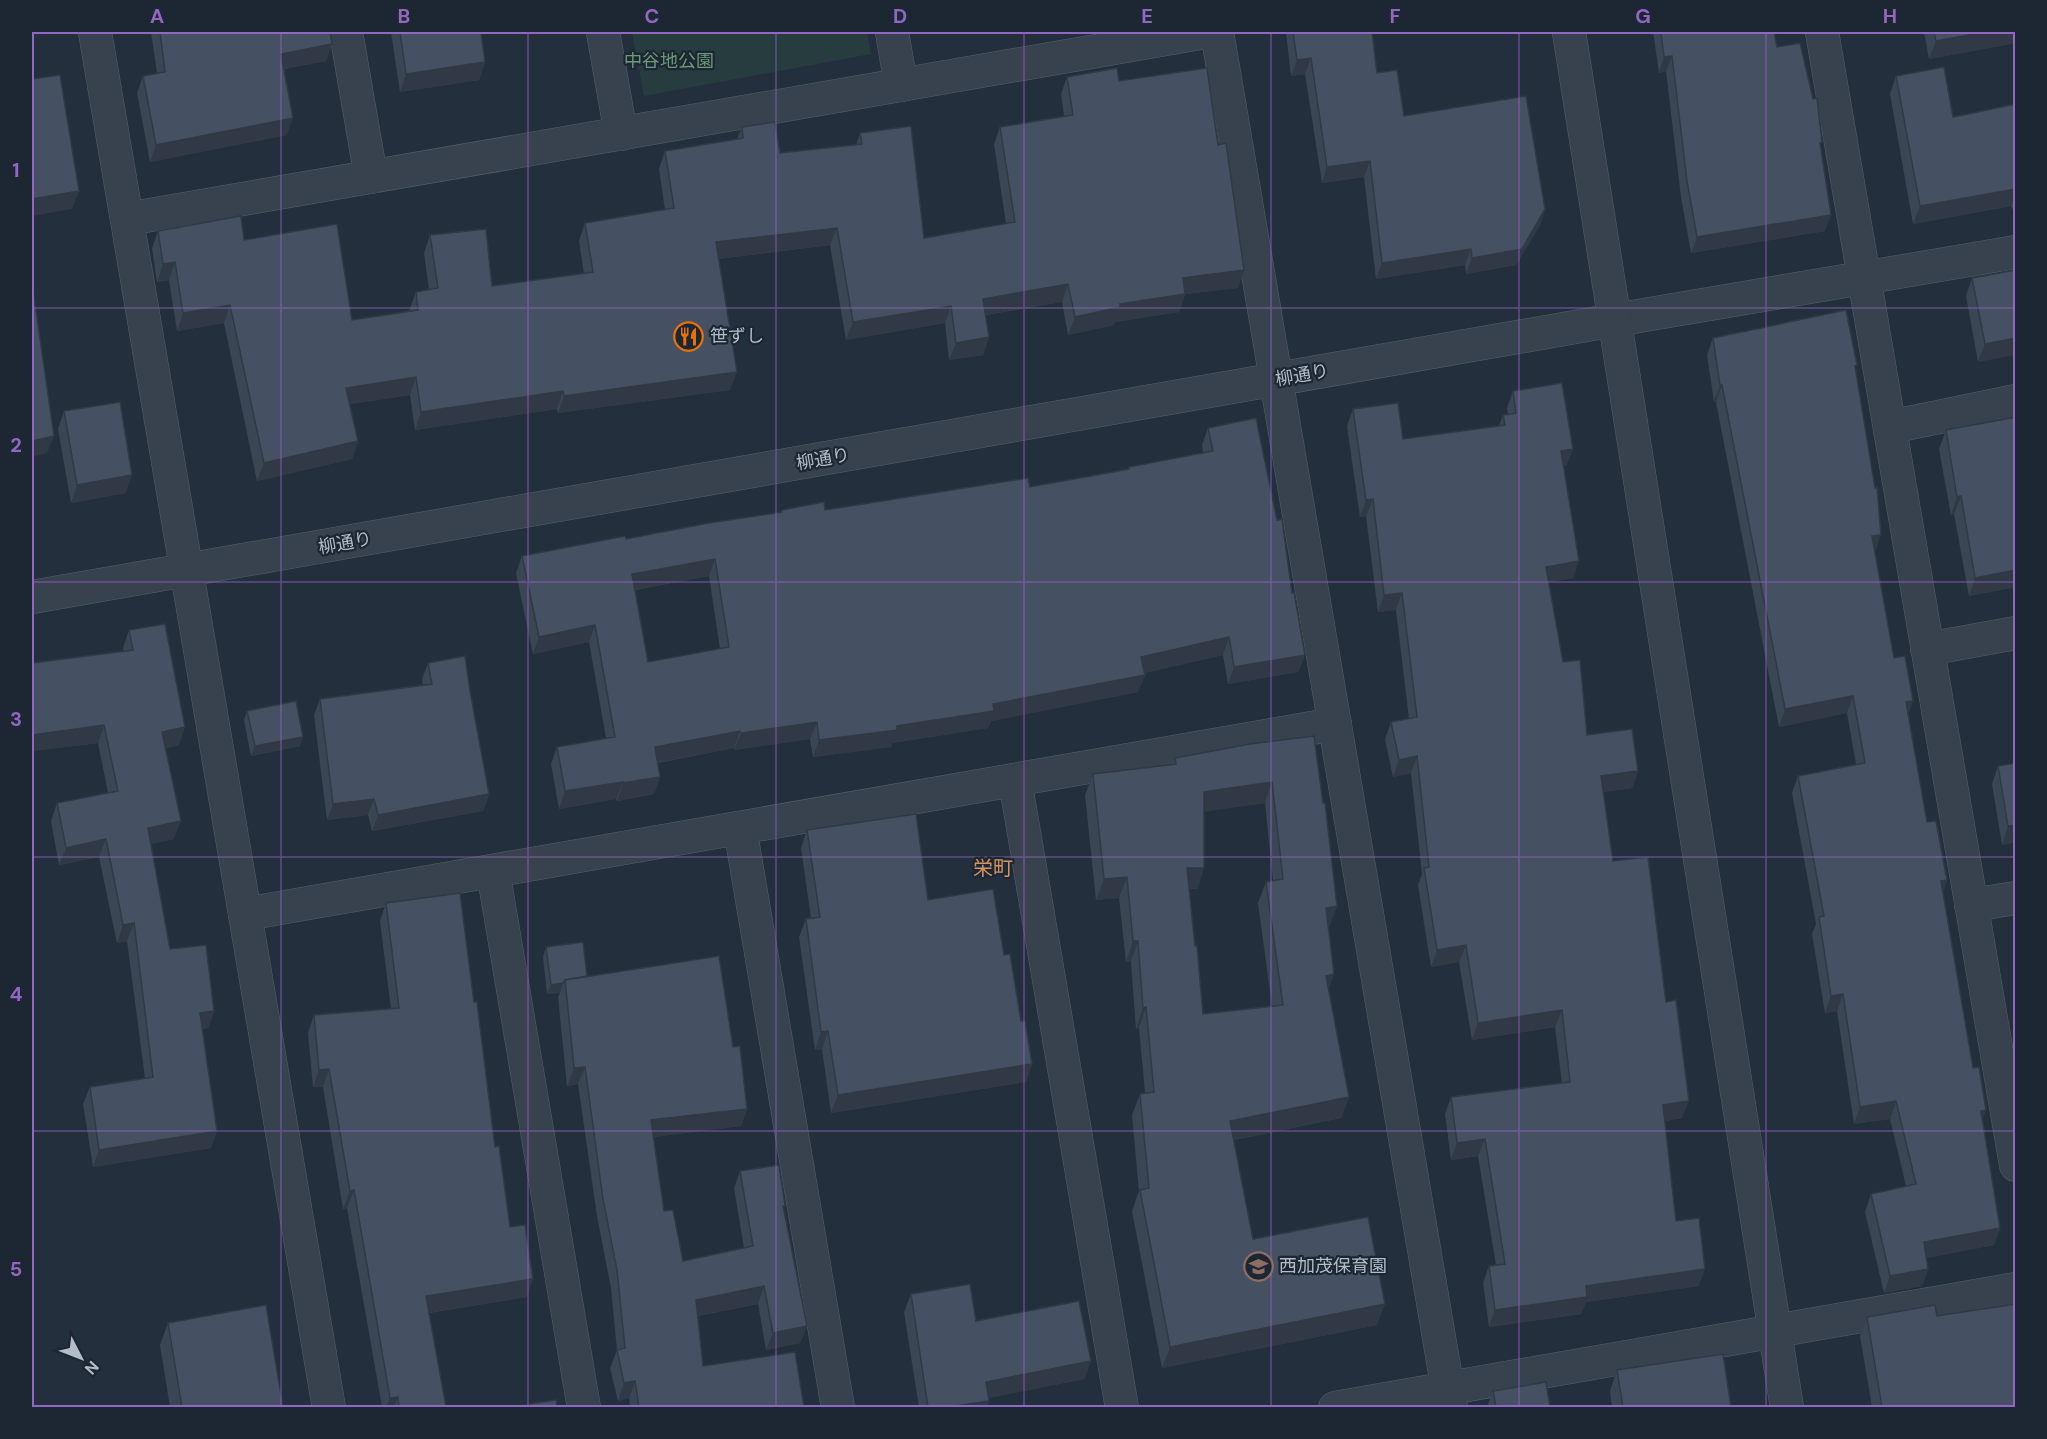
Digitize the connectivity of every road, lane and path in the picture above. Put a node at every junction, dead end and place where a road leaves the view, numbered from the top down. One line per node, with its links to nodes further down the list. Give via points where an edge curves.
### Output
1 (95, 32): 12 (street)
2 (346, 32): 11 (street)
3 (603, 32): 10 (street)
4 (892, 32): 9 (street)
5 (1206, 32): 9 (street)
6 (1217, 32): 16 (street)
7 (1569, 32): 15 (street)
8 (1822, 32): 14 (street)
9 (901, 85): 10 (street)
10 (621, 134): 11 (street)
11 (371, 177): 12 (street)
12 (127, 219): 19 (street)
13 (2016, 252): 14 (street, 柳通り)
14 (1865, 278): 15 (street, 柳通り); 18 (street)
15 (1615, 320): 16 (street, 柳通り); 32 (street)
16 (1277, 380): 19 (street, 柳通り); 23 (street)
17 (2016, 401): 18 (street)
18 (1890, 427): 22 (street)
19 (186, 570): 20 (street, 柳通り); 29 (street)
20 (32, 597)
21 (2016, 633): 22 (street)
22 (1927, 649): 28 (street)
23 (1335, 724): 24 (street); 33 (street)
24 (1015, 780): 25 (street); 37 (street)
25 (740, 828): 26 (street); 36 (street)
26 (493, 870): 29 (street); 35 (street)
27 (2016, 898): 28 (street)
28 (1971, 905): 30 (street)
29 (244, 914): 34 (street)
30 (2016, 1165)
31 (2016, 1289): 32 (street)
32 (1774, 1331): 33 (street); 39 (street)
33 (1450, 1398): 38 (street)
34 (329, 1407)
35 (584, 1407)
36 (838, 1407)
37 (1122, 1407)
38 (1335, 1407)
39 (1787, 1407)

